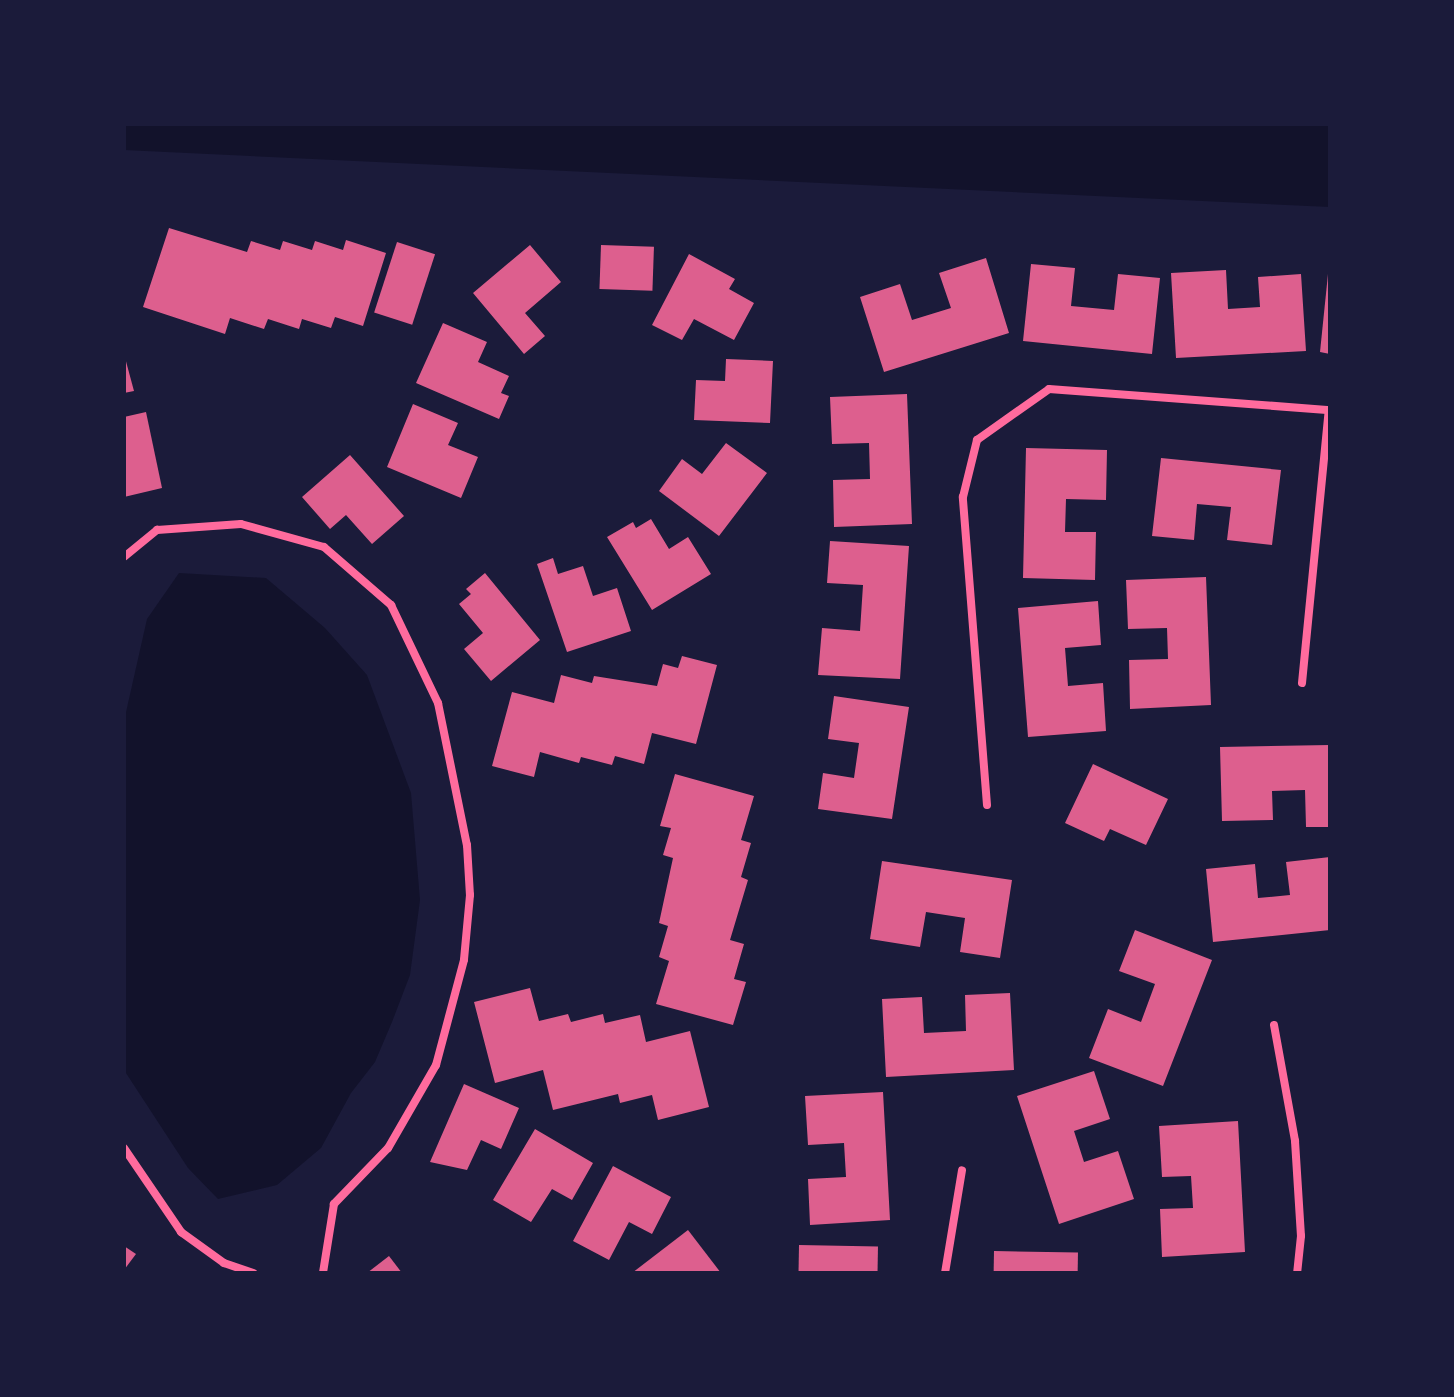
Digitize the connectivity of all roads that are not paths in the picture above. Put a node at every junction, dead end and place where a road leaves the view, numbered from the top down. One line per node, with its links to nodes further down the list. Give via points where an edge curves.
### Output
1 (1330, 410): 3 (street); 4 (street, via 1049,389 977,440 963,497)
2 (124, 557): 9 (street, via 157,530 241,524 324,547 391,605 438,703 467,845 470,895 464,960 436,1065 388,1148 334,1204)
3 (1302, 683)
4 (987, 805)
5 (1274, 1025): 11 (street, via 1295,1141 1301,1236)
6 (124, 1148): 8 (street, via 181,1232 224,1263)
7 (962, 1170): 10 (street)
8 (253, 1273)
9 (323, 1273)
10 (945, 1273)
11 (1297, 1273)

